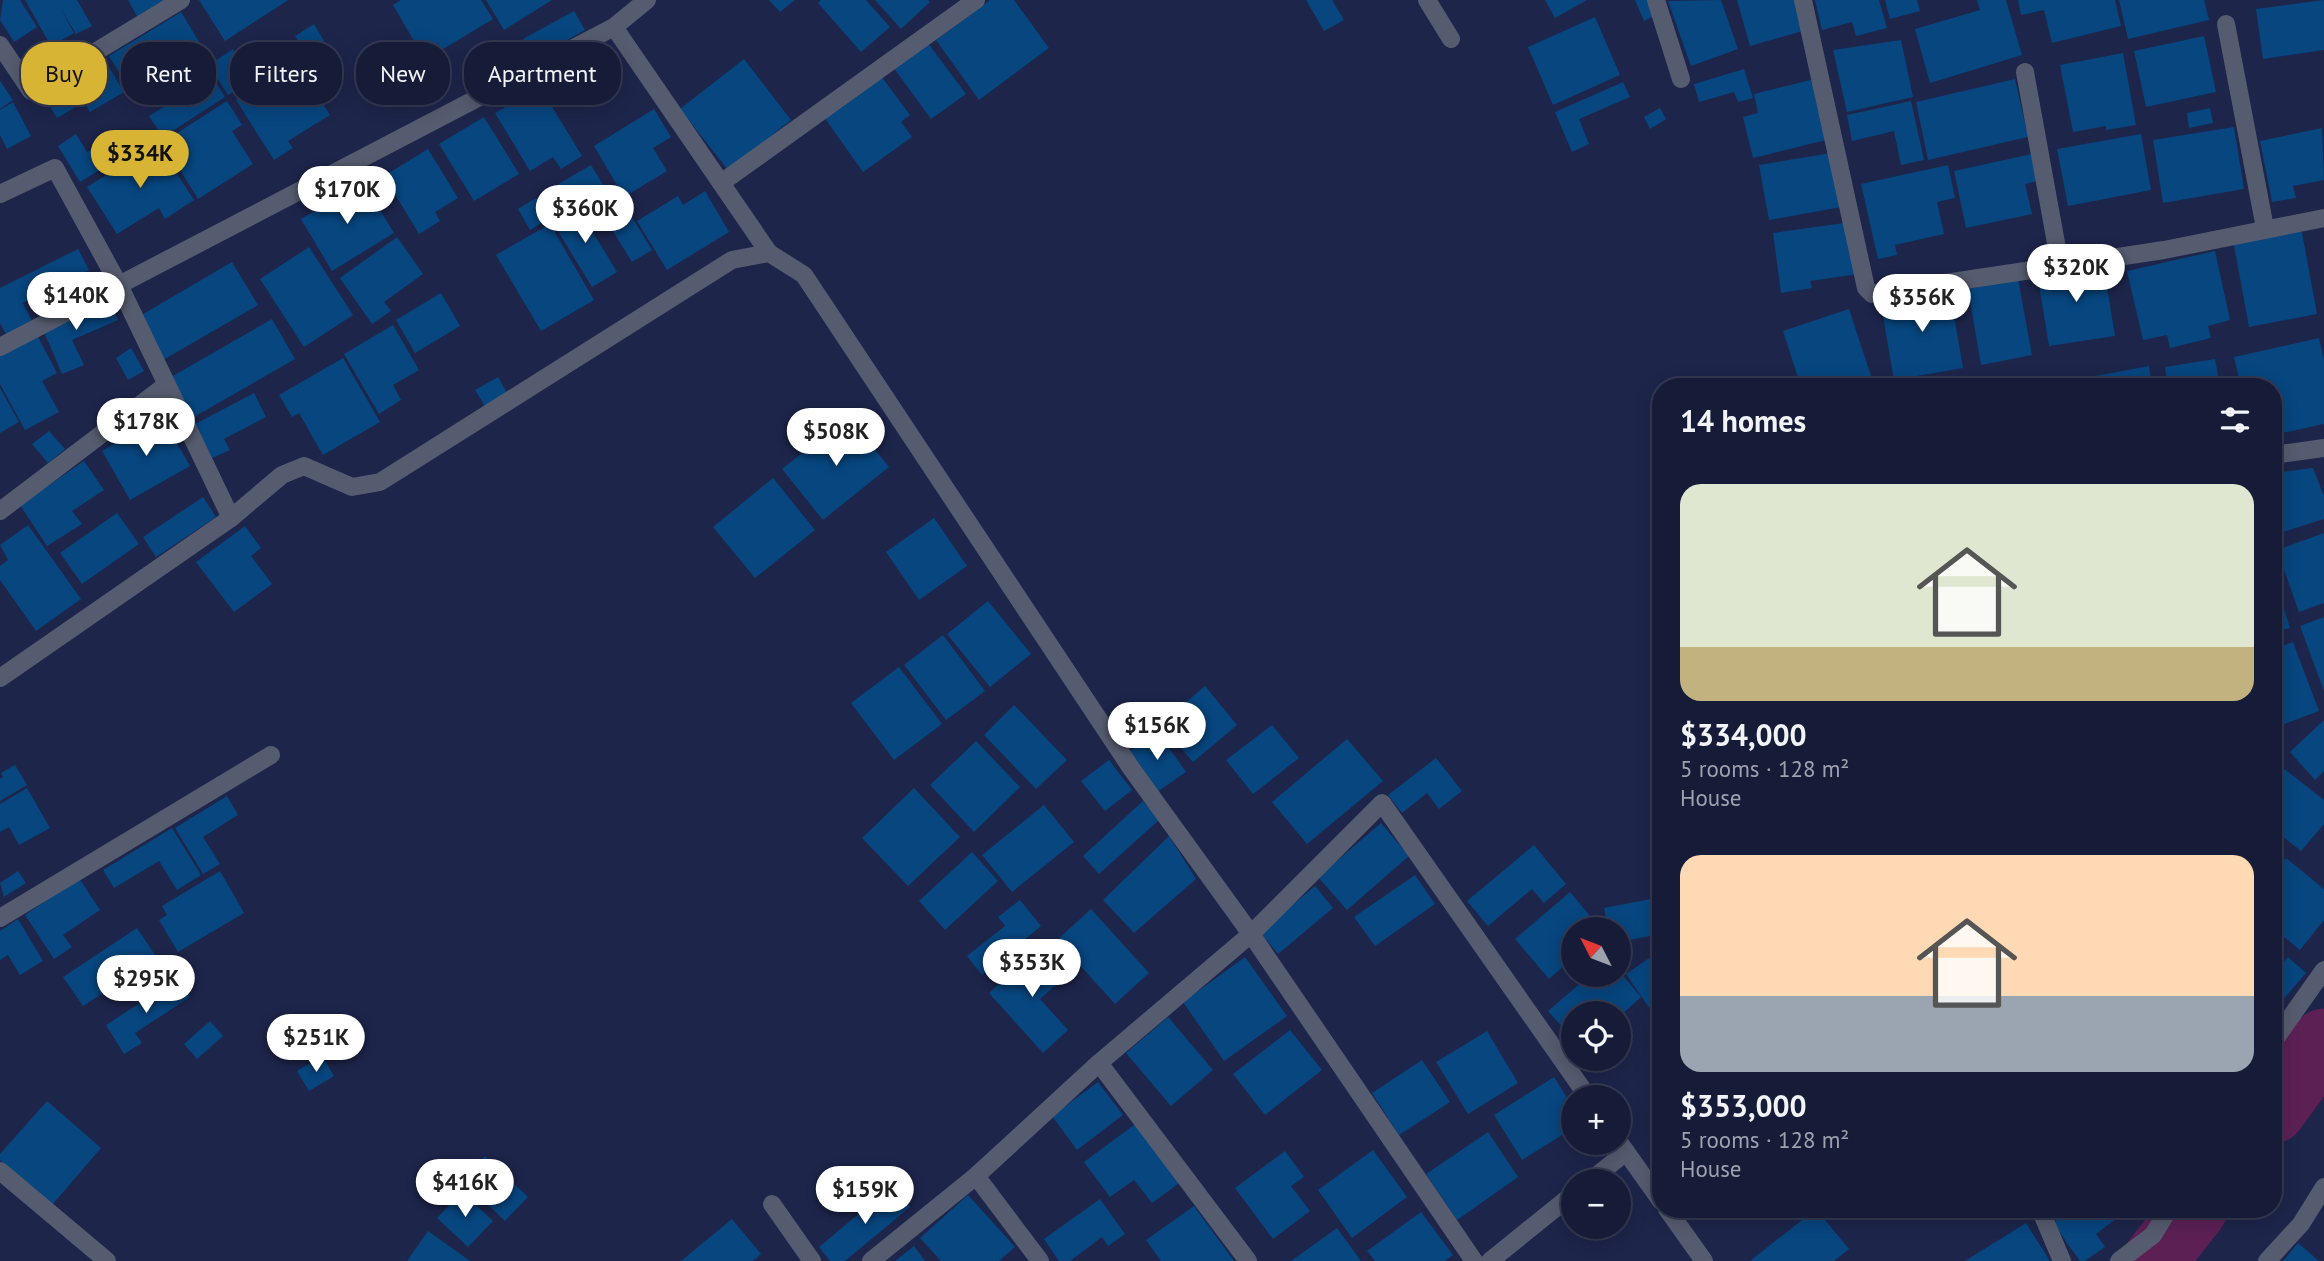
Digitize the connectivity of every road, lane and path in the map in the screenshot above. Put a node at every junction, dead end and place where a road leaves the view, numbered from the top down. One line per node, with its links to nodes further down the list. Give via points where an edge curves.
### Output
1 (181, 0): 10 (street, via 30,91)
2 (647, 0): 8 (street)
3 (976, 0): 13 (street)
4 (1427, 0): 9 (street)
5 (1656, 0): 12 (street)
6 (1803, 0): 18 (street, via 1868,292)
7 (2226, 24): 16 (street)
8 (614, 27): 13 (street); 19 (street)
9 (1451, 39)
10 (0, 45)
11 (2025, 72): 18 (street)
12 (1681, 79)
13 (721, 183): 17 (street)
14 (0, 194): 19 (street, via 55,168)
15 (2324, 218): 16 (street)
16 (2264, 228): 18 (street, via 2164,250)
17 (768, 253): 25 (street, via 732,260 380,482 352,488 304,466 282,475); 29 (street, via 804,275 1131,768)
18 (2060, 265)
19 (119, 285): 20 (street); 21 (street)
20 (0, 346)
21 (165, 386): 24 (street); 25 (street)
22 (2323, 452): 23 (street)
23 (2282, 454)
24 (0, 511)
25 (231, 518): 26 (street)
26 (0, 678)
27 (271, 755): 28 (street)
28 (0, 918)
29 (1251, 934): 32 (street); 33 (street, via 1382,803); 51 (street)
30 (2324, 970): 31 (street)
31 (2282, 1029)
32 (1099, 1063): 38 (street); 50 (street)
33 (1580, 1085)
34 (1614, 1155): 36 (street)
35 (1628, 1155): 40 (street)
36 (1601, 1169)
37 (0, 1171): 46 (street)
38 (976, 1176): 48 (street); 49 (street)
39 (2324, 1187): 56 (street, via 2301,1224)
40 (1652, 1189)
41 (772, 1204): 47 (street)
42 (1561, 1204): 52 (street)
43 (1673, 1218): 53 (street)
44 (2044, 1218): 54 (street)
45 (2163, 1218): 55 (street, via 2153,1235)
46 (107, 1261)
47 (812, 1261)
48 (871, 1261)
49 (1040, 1261)
50 (1248, 1261)
51 (1474, 1261)
52 (1490, 1261)
53 (1704, 1261)
54 (2062, 1261)
55 (2119, 1261)
56 (2267, 1261)

